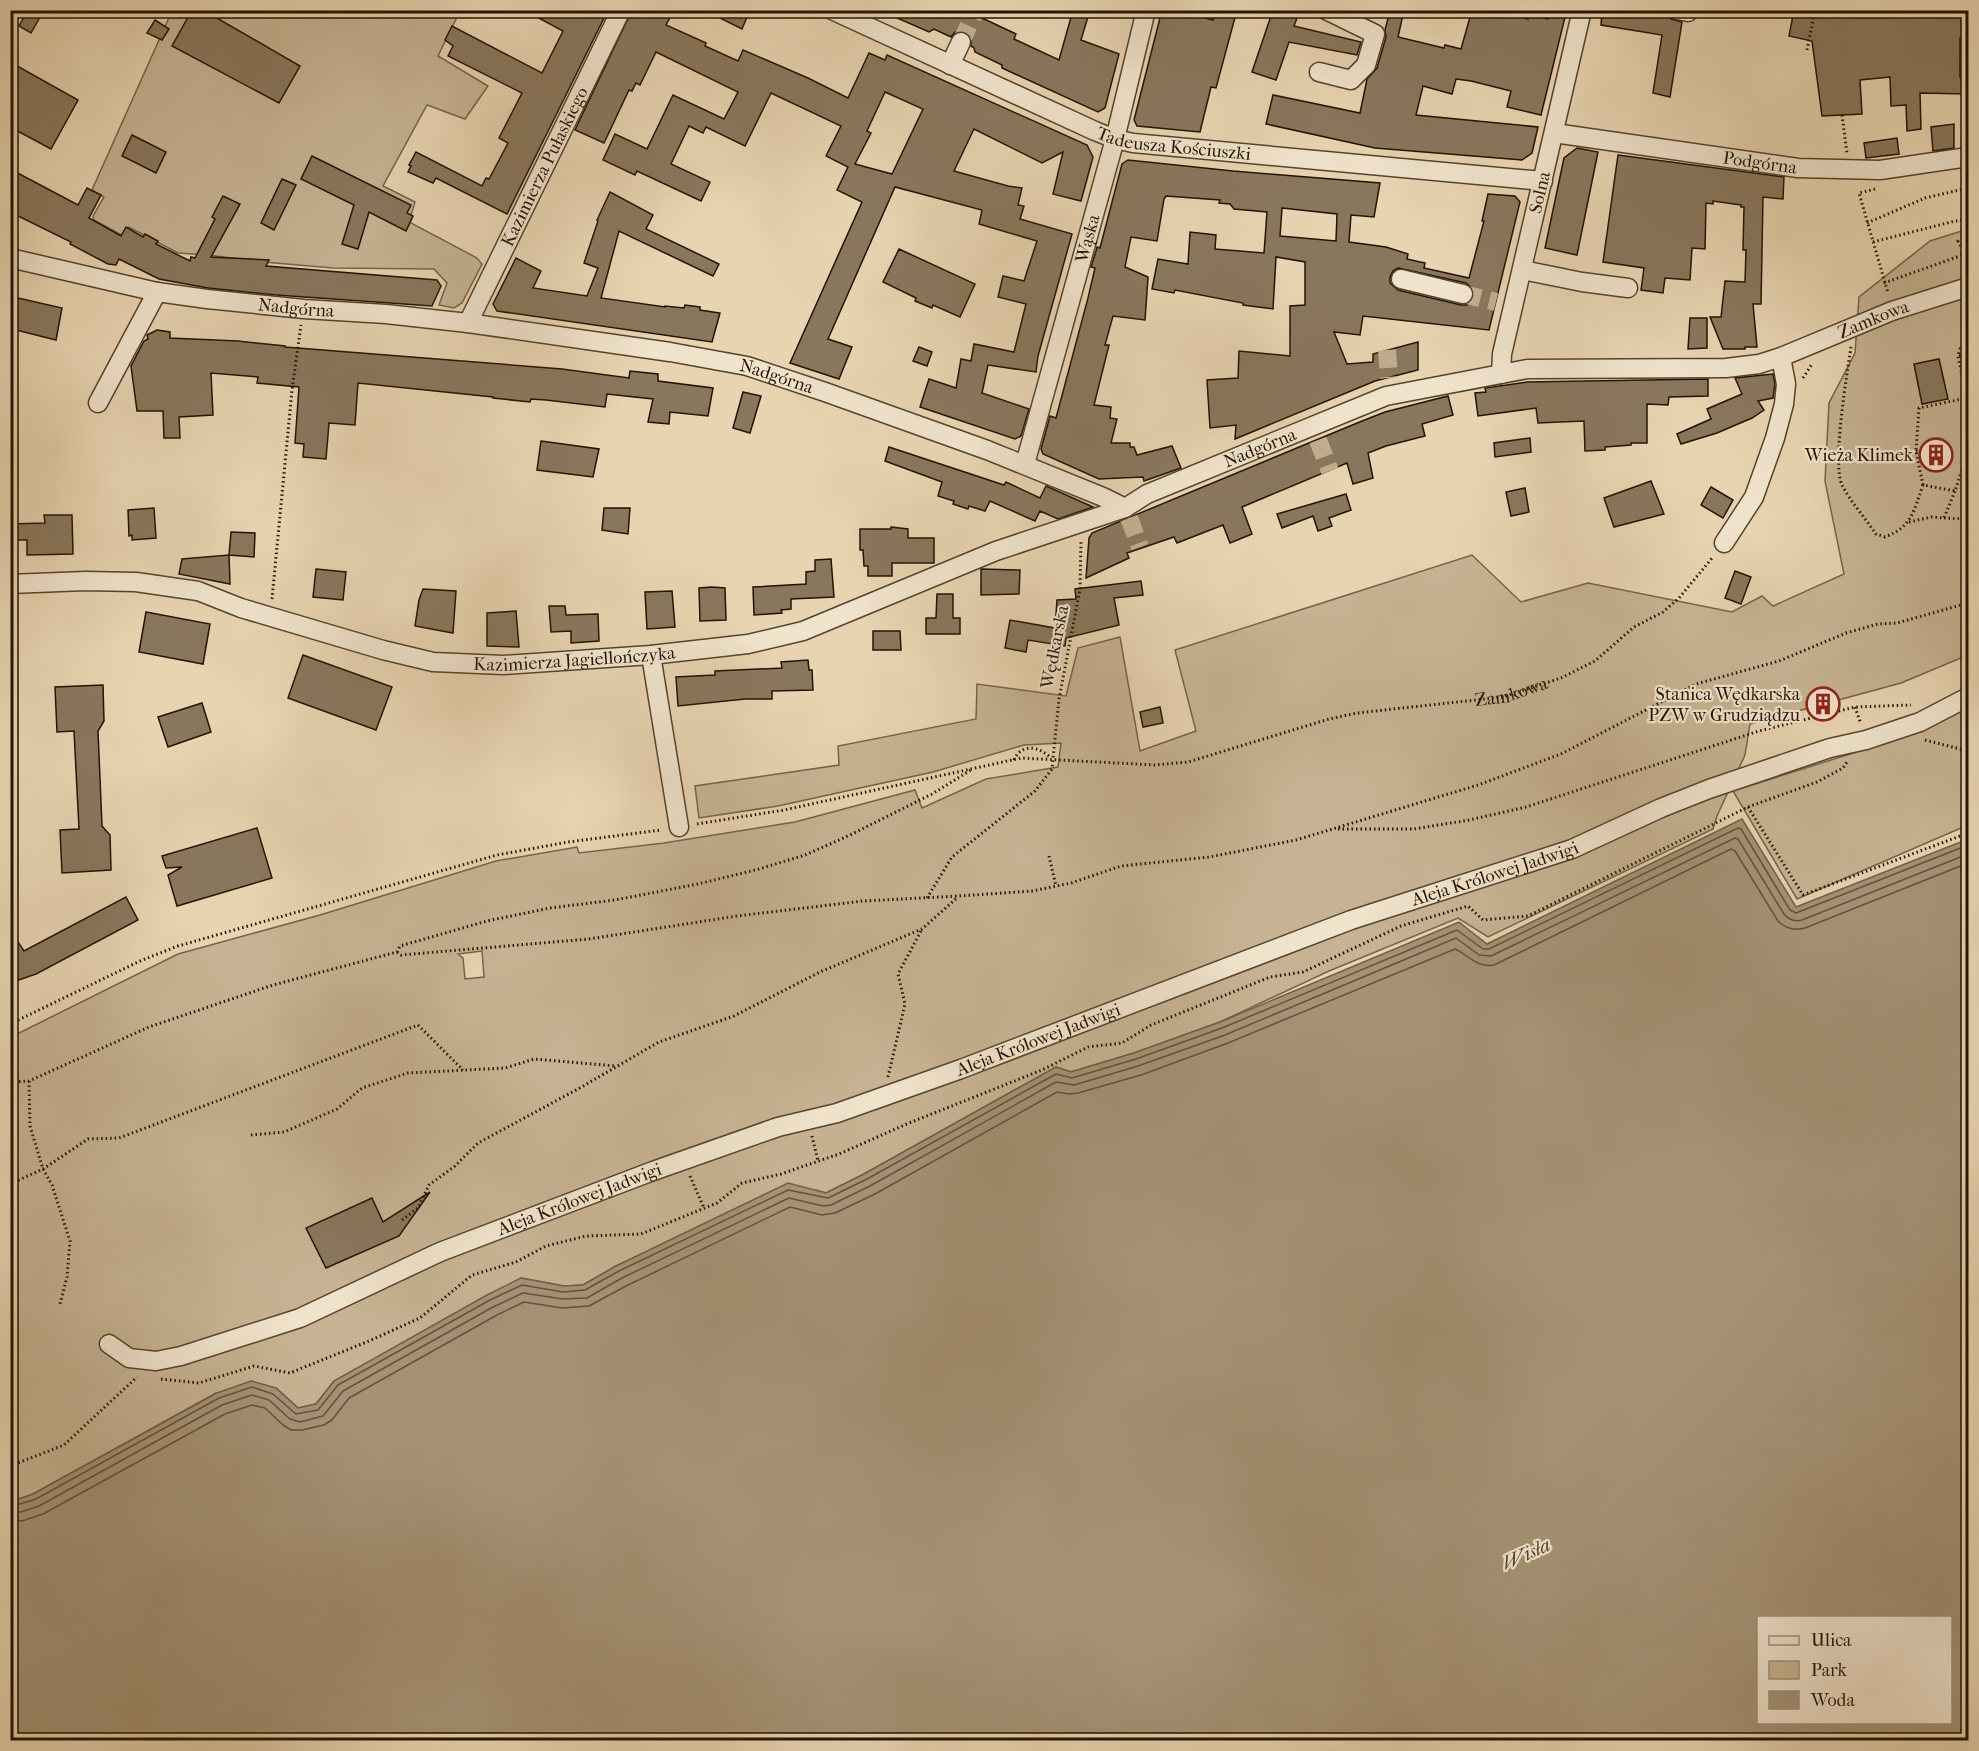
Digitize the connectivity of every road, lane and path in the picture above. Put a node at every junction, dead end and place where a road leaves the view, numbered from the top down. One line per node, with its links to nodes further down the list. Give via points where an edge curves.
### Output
1 (621, 10): 36 (street, Kazimierza Pułaskiego)
2 (832, 10): 9 (street, Tadeusza Kościuszki)
3 (1146, 10): 13 (street, Wąska)
4 (1326, 10): 10 (street, via 1375,34 1366,65 1351,80)
5 (1582, 10): 12 (street, Solna)
6 (1815, 10): 8 (path)
7 (961, 42): 9 (street)
8 (1807, 50)
9 (950, 65): 13 (street, Tadeusza Kościuszki)
10 (1319, 72)
11 (1842, 115): 15 (path)
12 (1554, 133): 15 (street, Podgórna, via 1798,168); 16 (street, Solna)
13 (1114, 139): 16 (street, Tadeusza Kościuszki); 48 (street, Wąska)
14 (1968, 156): 15 (street, Podgórna, via 1880,170)
15 (1849, 170)
16 (1543, 181): 25 (street, Solna)
17 (1968, 189): 20 (path, via 1925,198)
18 (1867, 190): 20 (path, via 1858,193)
19 (1968, 220): 22 (path)
20 (1867, 223): 22 (path)
21 (1968, 238): 23 (path, via 1958,242)
22 (1873, 242): 27 (path)
23 (1967, 254): 27 (path)
24 (10, 258): 31 (street, Nadgórna)
25 (1522, 270): 29 (street); 34 (street, Solna)
26 (1401, 279): 32 (street)
27 (1884, 283): 30 (path)
28 (1968, 287): 37 (street, Zamkowa)
29 (1628, 288)
30 (1886, 289)
31 (157, 292): 35 (street, Nadgórna); 44 (street)
32 (1463, 294)
33 (1496, 302): 34 (street)
34 (1514, 306): 42 (street, Solna)
35 (304, 309): 36 (street, Nadgórna); 58 (path)
36 (468, 323): 48 (street, Nadgórna, via 747,366)
37 (1853, 327): 41 (street, Zamkowa); 54 (path, via 1843,404 1840,478 1876,534 1885,537 1896,533)
38 (1968, 343): 40 (path)
39 (1968, 354): 40 (path)
40 (1958, 356): 43 (path)
41 (1780, 357): 42 (street, Zamkowa, via 1726,368 1527,369); 56 (street, via 1786,384 1774,438 1754,497)
42 (1501, 374): 51 (street, Nadgórna, via 1390,386 1315,432 1147,494)
43 (1968, 400): 45 (path, via 1919,408)
44 (98, 404)
45 (1916, 451): 46 (path); 49 (path)
46 (1922, 453)
47 (1968, 458): 50 (path)
48 (1025, 464): 51 (street, Nadgórna)
49 (1923, 485): 50 (path); 54 (path)
50 (1955, 491): 52 (path)
51 (1127, 511): 60 (street, Kazimierza Jagiellończyka, via 996,550 803,631 748,644)
52 (1944, 518): 53 (path); 54 (path)
53 (1968, 519)
54 (1908, 522)
55 (1081, 539): 69 (path, Wędkarska, via 1080,589 1059,699)
56 (1724, 543): 69 (path, Zamkowa, via 1679,598 1663,612 1634,627 1595,661 1561,678 1503,697 1357,713 1188,762 1155,765)
57 (10, 584): 60 (street, Kazimierza Jagiellończyka, via 136,582 198,591 241,608 433,662 503,665)
58 (272, 594)
59 (1968, 603): 73 (path, via 1897,624 1878,624 1846,633 1779,661 1696,684 1561,754 1478,785)
60 (651, 655): 72 (street)
61 (1968, 697): 65 (street, Aleja Królowej Jadwigi, via 1920,722)
62 (1922, 705): 63 (path)
63 (1856, 707): 64 (path); 73 (path, via 1759,731 1526,807 1414,830)
64 (1860, 720)
65 (1866, 740): 71 (path, via 1843,768 1817,782); 86 (street, Aleja Królowej Jadwigi, via 1830,748 1710,789 1572,849 1350,920)
66 (1925, 740): 67 (path)
67 (1968, 751)
68 (1014, 760): 69 (path, Zamkowa); 69 (path, via 1022,749 1034,748); 70 (path)
69 (1053, 760): 78 (path, via 1053,769 1035,791 952,857)
70 (973, 769): 72 (path, via 784,810); 80 (path, via 932,794 805,855 698,884 487,921 400,946)
71 (1748, 807): 74 (path, via 1803,895); 90 (path, via 1528,916 1483,920 1468,906 1401,926 1303,972 1270,977 1151,1025 1122,1043 1088,1047 1042,1070)
72 (679, 827): 81 (path, via 497,855 241,927 140,961)
73 (1334, 830): 76 (path, via 1209,857 1121,866)
74 (1968, 833)
75 (1049, 856): 76 (path)
76 (1056, 886): 77 (path)
77 (959, 897): 78 (path); 79 (path)
78 (927, 898): 80 (path, via 851,902 589,939 401,955)
79 (922, 929): 82 (path, via 820,972 734,1016 659,1042); 86 (path, via 898,974 905,1004)
80 (397, 952): 84 (path, via 273,985 149,1027)
81 (10, 1024)
82 (618, 1066): 83 (path, via 534,1059 505,1068); 94 (path, via 478,1143 429,1185 418,1208)
83 (463, 1070): 88 (path, via 408,1073 362,1088 338,1109 305,1124 284,1132); 91 (path, via 418,1025 119,1138 88,1139)
84 (29, 1081): 85 (path); 91 (path, via 30,1126)
85 (10, 1082)
86 (883, 1096): 87 (street, Aleja Królowej Jadwigi)
87 (807, 1120): 89 (street, Aleja Królowej Jadwigi); 90 (path)
88 (251, 1135)
89 (683, 1160): 93 (path); 96 (street, Aleja Królowej Jadwigi, via 440,1252 300,1318 156,1361 129,1358)
90 (819, 1161): 93 (path, via 742,1184)
91 (43, 1169): 92 (path); 95 (path, via 70,1241)
92 (10, 1184)
93 (704, 1209): 98 (path, via 641,1233 586,1236 546,1246 516,1262 472,1275 420,1318 290,1373 254,1366 200,1383)
94 (402, 1220)
95 (60, 1304)
96 (109, 1344)
97 (138, 1377): 99 (path, via 64,1445)
98 (158, 1379)
99 (10, 1466)

